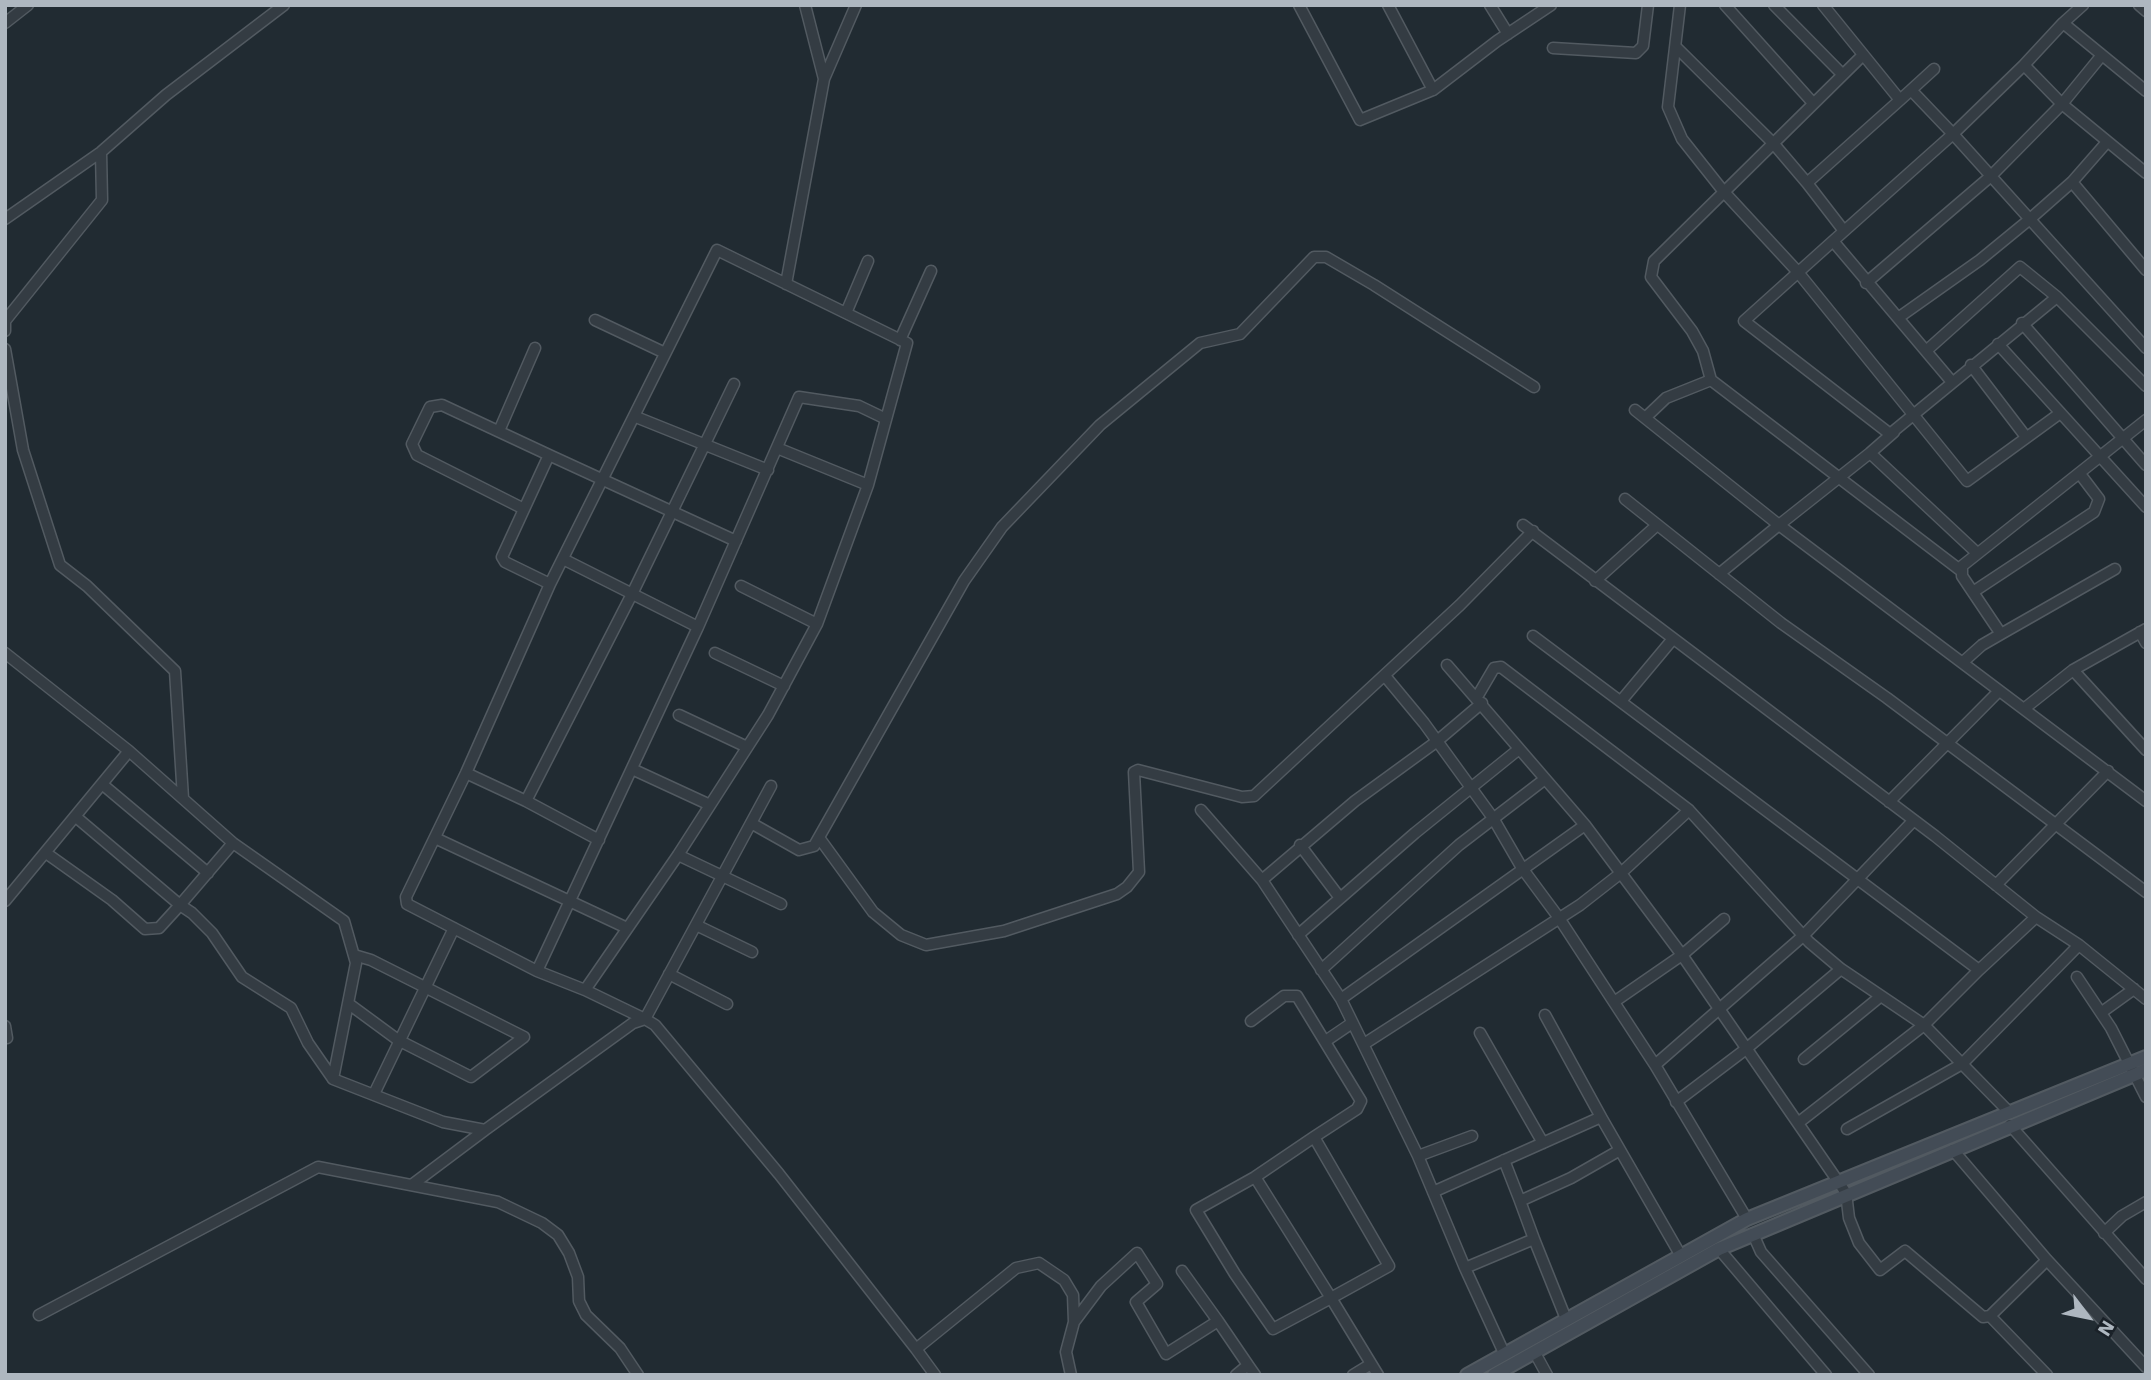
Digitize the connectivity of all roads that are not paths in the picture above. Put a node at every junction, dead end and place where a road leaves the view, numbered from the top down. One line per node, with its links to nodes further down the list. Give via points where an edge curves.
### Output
1 (28, 5): 17 (street)
2 (284, 5): 37 (street, via 166,95)
3 (804, 5): 27 (street)
4 (856, 5): 27 (street)
5 (1299, 5): 28 (street, via 1360,120)
6 (1388, 5): 28 (street)
7 (1490, 5): 19 (street)
8 (1551, 5): 19 (street)
9 (1648, 5): 21 (street, via 1643,46 1636,53)
10 (1680, 5): 20 (street)
11 (1725, 5): 32 (street)
12 (1774, 5): 26 (street)
13 (1823, 5): 23 (street)
14 (2083, 5): 18 (street)
15 (2139, 5): 16 (street)
16 (2146, 11)
17 (5, 23)
18 (2063, 23): 22 (street); 24 (street)
19 (1508, 34): 28 (street)
20 (1675, 47): 36 (street); 42 (street, via 1668,107 1671,119)
21 (1553, 48)
22 (2102, 55): 30 (street); 33 (street)
23 (1862, 56): 26 (street); 31 (street)
24 (2024, 65): 33 (street); 34 (street)
25 (1934, 69): 29 (street)
26 (1842, 74): 32 (street)
27 (824, 79): 52 (street)
28 (1433, 90)
29 (1912, 90): 31 (street); 34 (street)
30 (2146, 90)
31 (1900, 100): 41 (street)
32 (1813, 103): 36 (street)
33 (2062, 104): 35 (street); 39 (street)
34 (1953, 134): 39 (street); 45 (street)
35 (2107, 142): 38 (street); 40 (street)
36 (1773, 144): 41 (street); 42 (street)
37 (101, 152): 43 (street); 58 (street, via 102,200 5,321)
38 (2146, 173)
39 (1991, 176): 44 (street); 51 (street)
40 (2072, 182): 44 (street); 48 (street)
41 (1807, 183): 45 (street)
42 (1724, 192): 50 (street); 67 (street, via 1683,230 1651,269 1654,283 1703,351)
43 (5, 219)
44 (2030, 219): 55 (street); 62 (street)
45 (1844, 231): 46 (street)
46 (1833, 241): 50 (street); 51 (street)
47 (868, 261): 54 (street)
48 (2146, 270)
49 (932, 271): 59 (street)
50 (1797, 271): 74 (street); 74 (street, via 1744,321 1889,434)
51 (1866, 283): 55 (street)
52 (786, 284): 54 (street); 65 (street, via 718,250)
53 (2057, 297): 57 (street); 64 (street, via 2020,267); 70 (street)
54 (846, 313): 59 (street)
55 (1898, 318): 64 (street)
56 (595, 320): 65 (street)
57 (2022, 323): 60 (street); 81 (street)
58 (5, 331)
59 (900, 340): 76 (street, via 906,343)
60 (1998, 344): 66 (street); 73 (street)
61 (535, 348): 79 (street)
62 (2146, 348)
63 (5, 349): 144 (street, via 23,450 60,565 175,671)
64 (1926, 351): 68 (street)
65 (665, 353): 75 (street)
66 (1971, 365): 68 (street); 80 (street)
67 (1711, 380): 77 (street, via 1666,398); 90 (street)
68 (1952, 382): 74 (street)
69 (734, 384): 82 (street)
70 (2146, 386)
71 (1534, 387): 158 (street, via 1332,260 1314,257 1240,334 1200,343 1100,425 1002,527 964,581)
72 (1635, 410): 77 (street)
73 (2059, 414): 80 (street); 86 (street)
74 (1912, 415): 80 (street, via 1967,481); 84 (street)
75 (636, 417): 82 (street); 91 (street)
76 (884, 418): 83 (street, via 859,407 799,397); 92 (street)
77 (1645, 418): 98 (street)
78 (2146, 420): 81 (street)
79 (499, 431): 85 (street); 95 (street, via 435,404 412,444 417,455)
80 (2026, 437)
81 (2123, 439): 86 (street); 87 (street)
82 (704, 444): 88 (street); 96 (street)
83 (777, 448): 88 (street); 92 (street)
84 (1870, 453): 90 (street); 102 (street)
85 (549, 455): 91 (street); 95 (street)
86 (2101, 457): 89 (street); 94 (street)
87 (2146, 465)
88 (768, 470): 101 (street)
89 (2080, 474): 102 (street); 111 (street, via 2099,499 2094,512)
90 (1839, 477): 98 (street); 105 (street)
91 (600, 481): 96 (street); 103 (street)
92 (868, 485): 112 (street)
93 (1625, 499): 99 (street)
94 (2146, 507)
95 (524, 509): 108 (street, via 502,557)
96 (670, 513): 101 (street); 110 (street)
97 (1523, 525): 100 (street)
98 (1779, 525): 106 (street); 121 (street)
99 (1656, 526): 106 (street); 107 (street)
100 (1533, 531): 107 (street); 124 (street)
101 (736, 541): 113 (street)
102 (1977, 552): 105 (street)
103 (564, 559): 108 (street); 110 (street)
104 (2115, 569): 115 (street)
105 (1960, 570): 111 (street)
106 (1719, 574): 132 (street)
107 (1595, 581): 117 (street)
108 (550, 584): 139 (street)
109 (741, 586): 112 (street)
110 (634, 592): 113 (street); 145 (street)
111 (1973, 592): 115 (street)
112 (817, 624): 125 (street)
113 (698, 627): 137 (street)
114 (2143, 631): 118 (street); 123 (street)
115 (2001, 634): 121 (street)
116 (1533, 636): 128 (street)
117 (1672, 640): 128 (street); 147 (street)
118 (2146, 643)
119 (5, 653): 136 (street)
120 (715, 653): 125 (street)
121 (1963, 662): 126 (street)
122 (1447, 665): 127 (street)
123 (2073, 670): 129 (street); 135 (street)
124 (1385, 676): 131 (street); 158 (street, via 1254,796 1134,772 1139,872 1134,880 1117,894 1004,932 915,943 873,912)
125 (783, 686): 133 (street)
126 (1999, 691): 129 (street); 132 (street)
127 (1480, 700): 131 (street); 134 (street); 150 (street, via 1494,668 1500,667)
128 (1621, 701): 168 (street)
129 (2025, 708): 138 (street)
130 (679, 715): 133 (street)
131 (1436, 742): 143 (street); 161 (street)
132 (1948, 745): 147 (street); 156 (street)
133 (747, 747): 148 (street)
134 (1520, 749): 140 (street); 143 (street)
135 (2146, 750)
136 (129, 751): 141 (street); 144 (street)
137 (632, 769): 148 (street); 159 (street)
138 (2108, 771): 146 (street); 156 (street)
139 (466, 773): 145 (street); 157 (street)
140 (1545, 779): 152 (street); 155 (street)
141 (102, 784): 151 (street); 165 (street)
142 (771, 786): 154 (street)
143 (1471, 789): 152 (street); 172 (street)
144 (183, 799): 160 (street)
145 (526, 801): 159 (street)
146 (2146, 801)
147 (1889, 802): 153 (street)
148 (710, 806): 163 (street)
149 (1202, 810): 169 (street)
150 (1689, 810): 166 (street); 184 (street)
151 (76, 817): 162 (street); 176 (street)
152 (1493, 818): 164 (street); 190 (street)
153 (1914, 820): 168 (street); 170 (street)
154 (751, 823): 158 (street, via 799,850 807,850); 167 (street)
155 (1585, 825): 164 (street); 166 (street)
156 (2055, 826): 170 (street); 171 (street)
157 (435, 838): 173 (street); 181 (street, via 406,897 407,904)
158 (820, 839)
159 (599, 840): 173 (street)
160 (233, 843): 165 (street); 187 (street, via 344,921)
161 (1300, 845): 169 (street); 172 (street)
162 (46, 853): 174 (street); 176 (street, via 145,929 159,928)
163 (678, 855): 167 (street); 182 (street)
164 (1522, 868): 178 (street); 199 (street)
165 (208, 873): 176 (street)
166 (1622, 873): 178 (street); 188 (street)
167 (723, 876): 175 (street); 180 (street)
168 (1856, 879): 184 (street); 192 (street)
169 (1262, 880): 183 (street)
170 (1996, 885): 177 (street)
171 (2146, 892)
172 (1340, 898): 183 (street)
173 (569, 900): 182 (street); 191 (street)
174 (5, 901)
175 (781, 904)
176 (180, 905): 223 (street, via 212,933 242,977 291,1009)
177 (2036, 917): 185 (street); 192 (street)
178 (1559, 918): 201 (street); 216 (street)
179 (1724, 919): 188 (street)
180 (696, 925): 186 (street); 193 (street)
181 (454, 928): 191 (street); 195 (street)
182 (627, 928): 197 (street)
183 (1298, 935): 190 (street)
184 (1803, 936): 189 (street); 204 (street)
185 (2079, 945): 196 (street); 220 (street)
186 (752, 953)
187 (354, 955): 195 (street); 202 (street)
188 (1682, 955): 201 (street); 204 (street)
189 (1841, 969): 198 (street); 217 (street)
190 (1321, 970): 199 (street)
191 (537, 971): 197 (street)
192 (1979, 971): 210 (street)
193 (669, 974): 203 (street); 207 (street)
194 (2077, 977): 205 (street)
195 (425, 988): 214 (street); 214 (street, via 524,1037 471,1077)
196 (2134, 989): 200 (street); 205 (street)
197 (585, 990): 207 (street)
198 (1881, 996): 210 (street); 219 (street)
199 (1341, 999): 209 (street)
200 (2146, 999)
201 (1614, 1002): 221 (street)
202 (349, 1004): 214 (street); 223 (street)
203 (727, 1004)
204 (1718, 1011): 217 (street); 221 (street)
205 (2102, 1012): 222 (street)
206 (1545, 1015): 227 (street)
207 (645, 1019): 231 (street, via 633,1023); 261 (street, via 655,1025 779,1174)
208 (1251, 1021): 215 (street, via 1292,994 1305,1005)
209 (1352, 1023): 215 (street); 216 (street)
210 (1924, 1025): 220 (street); 229 (street)
211 (5, 1026): 213 (street)
212 (1480, 1033): 234 (street)
213 (7, 1038)
214 (398, 1040): 224 (street)
215 (1326, 1040): 233 (street, via 1361,1101 1357,1109)
216 (1364, 1044): 237 (street)
217 (1746, 1049): 226 (street); 229 (street)
218 (2146, 1057): 222 (main road)
219 (1804, 1059)
220 (1962, 1063): 228 (street); 230 (street)
221 (1655, 1065): 226 (street)
222 (2136, 1069): 225 (street); 228 (main road)
223 (333, 1079): 224 (street)
224 (374, 1094): 231 (street, via 443,1122)
225 (2146, 1097)
226 (1676, 1102): 245 (street)
227 (1601, 1117): 234 (street); 235 (street)
228 (2010, 1119): 236 (main road); 241 (main road); 246 (street)
229 (1798, 1123): 241 (street)
230 (1847, 1129)
231 (485, 1130): 240 (street)
232 (1472, 1136): 237 (street)
233 (1314, 1137): 239 (street); 255 (street, via 1388,1266)
234 (1543, 1143): 238 (street)
235 (1620, 1150): 243 (street); 250 (street)
236 (1953, 1150): 241 (main road); 251 (street)
237 (1418, 1156): 242 (street)
238 (1504, 1160): 242 (street); 243 (street)
239 (1255, 1177): 255 (street); 255 (street, via 1196,1210 1235,1274 1273,1329)
240 (413, 1184): 256 (street, via 318,1167); 268 (street, via 498,1202 558,1235 578,1277 579,1301 586,1315 620,1348)
241 (1842, 1188): 245 (main road); 247 (main road); 257 (street, via 1859,1243 1880,1270 1905,1251 1979,1315)
242 (1433, 1192): 252 (street)
243 (1520, 1201): 248 (street)
244 (2146, 1202): 246 (street)
245 (1747, 1219): 250 (main road)
246 (2104, 1233): 254 (street)
247 (1753, 1234): 249 (main road); 278 (street, via 1761,1252)
248 (1534, 1239): 252 (street); 258 (street)
249 (1718, 1249): 263 (main road); 277 (street)
250 (1681, 1256): 258 (main road)
251 (2047, 1260): 257 (street); 266 (street)
252 (1465, 1268): 262 (street)
253 (1182, 1271): 259 (street)
254 (2146, 1279)
255 (1331, 1298): 264 (street)
256 (39, 1315)
257 (1990, 1316): 279 (street)
258 (1566, 1319): 262 (main road)
259 (1219, 1321): 260 (street, via 1166,1354 1136,1302 1157,1284 1137,1253 1101,1286); 265 (street)
260 (1074, 1322): 261 (street, via 1073,1295 1065,1280 1050,1268 1029,1262); 270 (street, via 1066,1352)
261 (916, 1349): 269 (street)
262 (1504, 1353): 275 (main road)
263 (1535, 1353): 267 (main road); 276 (street)
264 (1371, 1364): 273 (street); 274 (street)
265 (1248, 1365): 271 (street); 272 (street)
266 (2146, 1367)
267 (1503, 1373)
268 (638, 1375)
269 (935, 1375)
270 (1071, 1375)
271 (1236, 1375)
272 (1255, 1375)
273 (1353, 1375)
274 (1378, 1375)
275 (1466, 1375)
276 (1547, 1375)
277 (1826, 1375)
278 (1869, 1375)
279 (2047, 1375)

